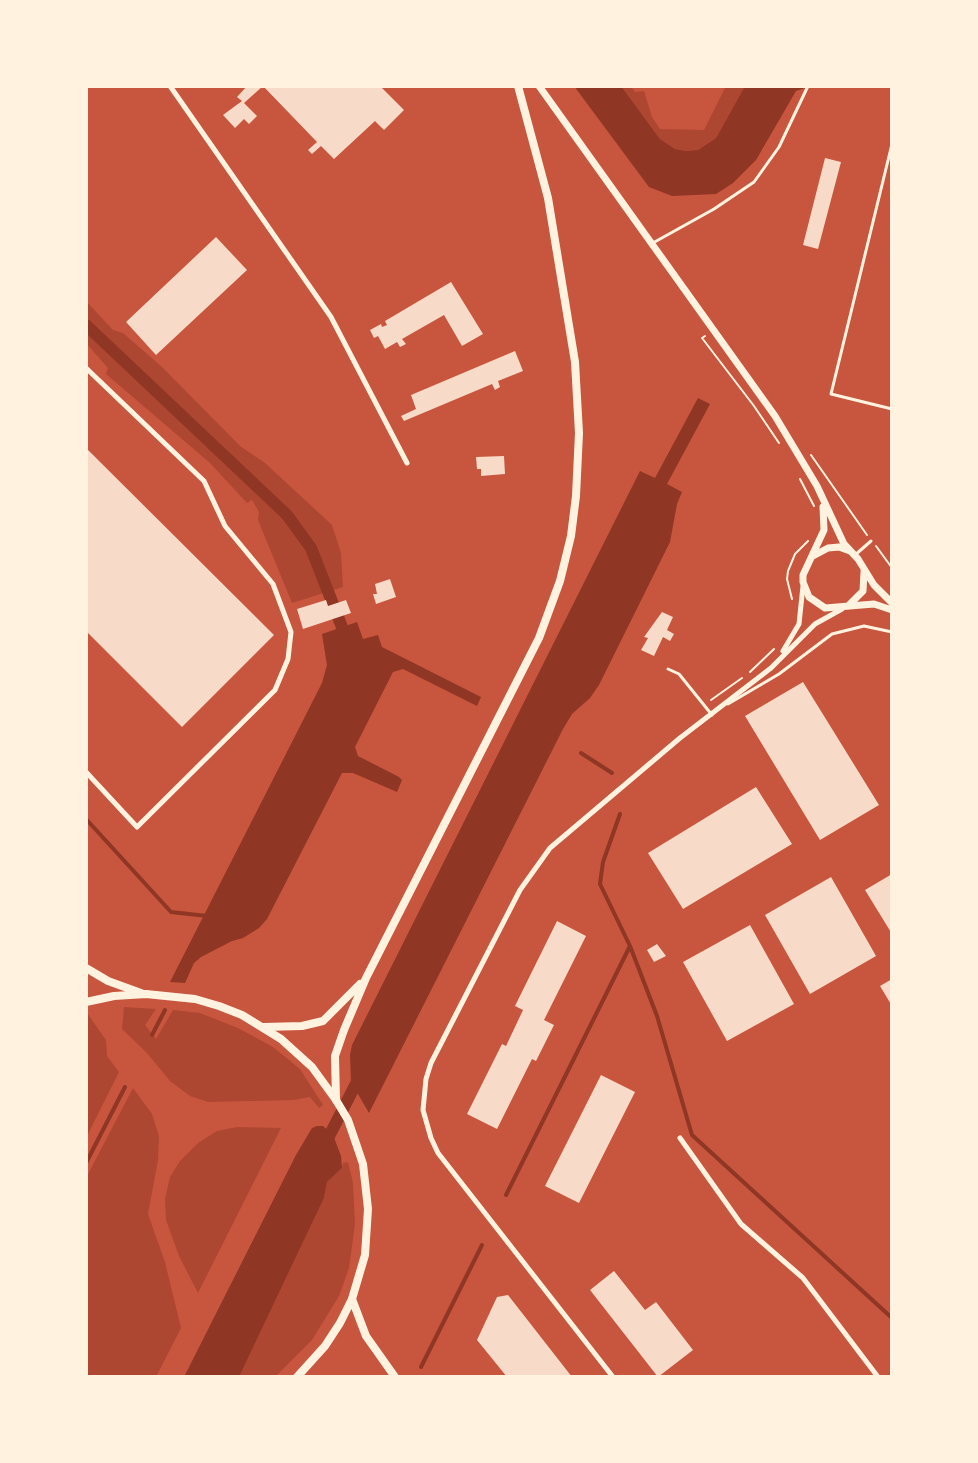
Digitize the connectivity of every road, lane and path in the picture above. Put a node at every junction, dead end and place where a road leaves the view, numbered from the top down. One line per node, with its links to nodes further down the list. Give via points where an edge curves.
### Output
1 (170, 86): 12 (street, via 331,317)
2 (518, 86): 36 (main road, via 548,198 575,362 578,464 571,536 539,638)
3 (539, 86): 6 (street)
4 (808, 87): 6 (lane, via 779,147 754,182)
5 (892, 144): 9 (lane, via 831,394)
6 (651, 244): 7 (street)
7 (712, 330): 10 (path, via 702,338); 14 (street, via 775,416)
8 (86, 368): 34 (street, via 204,481 225,526 273,584 291,632 288,659 275,690 137,827)
9 (892, 409)
10 (782, 448)
11 (809, 453): 17 (path)
12 (407, 463)
13 (799, 477): 15 (path)
14 (817, 486): 18 (street); 19 (street, via 826,522)
15 (815, 509)
16 (814, 534): 24 (path, via 795,554 788,571)
17 (871, 541): 18 (lane); 21 (path)
18 (853, 554): 19 (street, via 828,548); 20 (street)
19 (809, 560): 22 (street)
20 (863, 568): 23 (street); 25 (street, via 863,591)
21 (892, 568)
22 (803, 582): 25 (street, via 818,605); 29 (street, via 799,624)
23 (892, 603)
24 (793, 606)
25 (847, 606): 26 (street, via 874,604); 29 (street, via 815,624)
26 (892, 610)
27 (892, 632): 32 (lane, via 864,626 832,634 779,674)
28 (774, 648): 31 (path)
29 (771, 668): 32 (street)
30 (668, 669): 31 (lane, via 679,674)
31 (705, 705): 33 (lane)
32 (718, 709): 33 (street)
33 (712, 715): 45 (street, via 539,860 431,1063 423,1095 426,1125 438,1153)
34 (86, 772)
35 (86, 968): 37 (main road)
36 (366, 978): 39 (main road, via 323,1021); 40 (main road, via 335,1056)
37 (146, 994): 38 (main road); 39 (main road, via 207,1003)
38 (86, 1002)
39 (264, 1027): 40 (main road, via 297,1052)
40 (336, 1100): 42 (main road, via 356,1142 367,1186 365,1255)
41 (680, 1138): 46 (street, via 741,1224 803,1278)
42 (352, 1299): 43 (main road, via 325,1346); 44 (main road, via 366,1336)
43 (297, 1377)
44 (395, 1377)
45 (613, 1377)
46 (878, 1377)

